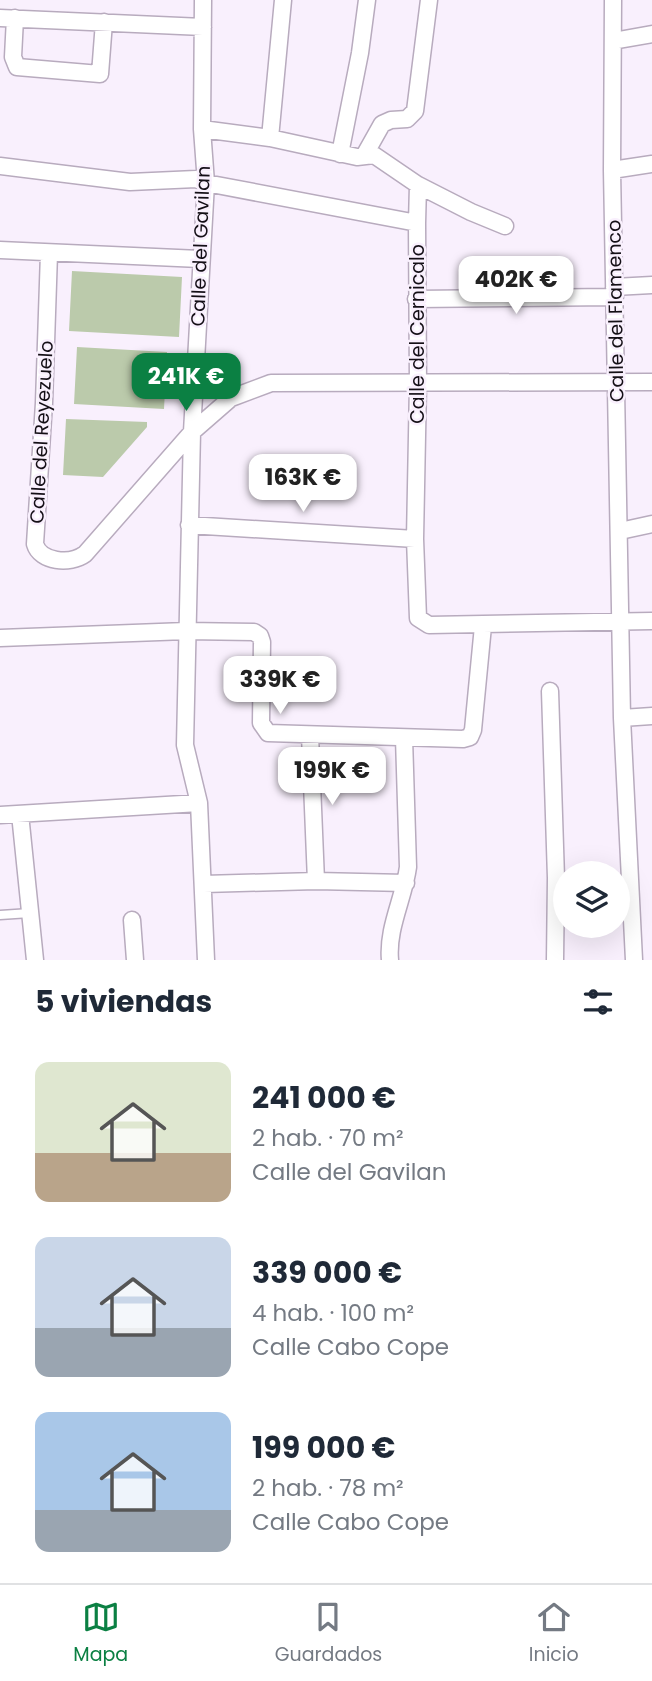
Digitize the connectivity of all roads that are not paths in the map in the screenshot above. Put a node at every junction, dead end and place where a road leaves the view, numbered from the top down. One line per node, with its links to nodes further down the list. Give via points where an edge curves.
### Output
1 (203, 0): 8 (street, Calle del Gavilan)
2 (284, 0): 12 (street)
3 (367, 0): 13 (street)
4 (429, 0): 14 (street, via 415,111 407,119 382,124)
5 (614, 0): 10 (street, Calle del Flamenco)
6 (8, 18): 7 (street); 7 (street, via 17,67 100,74)
7 (104, 22): 8 (street)
8 (203, 27): 11 (street, Calle del Gavilan)
9 (652, 34): 10 (street)
10 (613, 41): 17 (street, Calle del Flamenco)
11 (202, 130): 12 (street); 18 (street, Calle del Gavilan)
12 (270, 138): 13 (street)
13 (340, 154): 14 (street)
14 (364, 156): 19 (street, via 374,155)
15 (652, 164): 17 (street)
16 (0, 166): 18 (street, Calle del Cernicalo, via 130,182 196,179)
17 (612, 170): 26 (street, Calle del Flamenco)
18 (206, 183): 20 (street, Calle del Cernicalo); 24 (street, Calle del Gavilan)
19 (418, 185): 20 (street); 21 (street)
20 (417, 223): 27 (street, Calle del Cernicalo)
21 (505, 226)
22 (0, 250): 23 (street)
23 (49, 253): 24 (street); 31 (street, Calle del Reyezuelo, via 34,544 38,552 45,558 69,560 85,554)
24 (200, 258): 31 (street, Calle del Gavilan)
25 (652, 285): 26 (street)
26 (615, 292): 27 (street); 29 (street, Calle del Flamenco)
27 (416, 299): 30 (street, Calle del Cernicalo)
28 (652, 382): 29 (street, Calle del Reyezuelo)
29 (616, 383): 30 (street, Calle del Reyezuelo); 34 (street, Calle del Flamenco)
30 (418, 384): 31 (street, Calle del Reyezuelo, via 271,383 231,398); 35 (street, Calle del Cernicalo)
31 (192, 432): 33 (street, Calle del Gavilan)
32 (652, 524): 34 (street)
33 (189, 525): 35 (street); 39 (street, Calle del Gavilan)
34 (620, 531): 37 (street, Calle del Flamenco)
35 (415, 539): 38 (street, Calle del Cernicalo, via 418,618 429,625)
36 (652, 621): 37 (street, Calle del Cernicalo)
37 (622, 622): 38 (street, Calle del Cernicalo); 43 (street, Calle del Flamenco)
38 (483, 626): 45 (street, via 470,737)
39 (186, 631): 40 (street); 44 (street, via 257,634 262,642 262,727 271,734); 46 (street, Calle del Gavilan, via 184,746)
40 (0, 638)
41 (550, 691): 59 (street)
42 (652, 716): 43 (street)
43 (622, 718): 60 (street, Calle del Flamenco)
44 (310, 735): 45 (street); 49 (street)
45 (404, 738): 50 (street)
46 (199, 803): 47 (street); 51 (street, Calle del Gavilan)
47 (20, 814): 48 (street); 52 (street)
48 (0, 815)
49 (316, 881): 50 (street); 51 (street)
50 (406, 883): 58 (street, via 391,934)
51 (204, 884): 57 (street, Calle del Gavilan)
52 (30, 913): 53 (lane); 55 (street)
53 (0, 915)
54 (132, 920): 56 (street)
55 (35, 960)
56 (135, 960)
57 (206, 960)
58 (390, 960)
59 (555, 960)
60 (634, 960)

